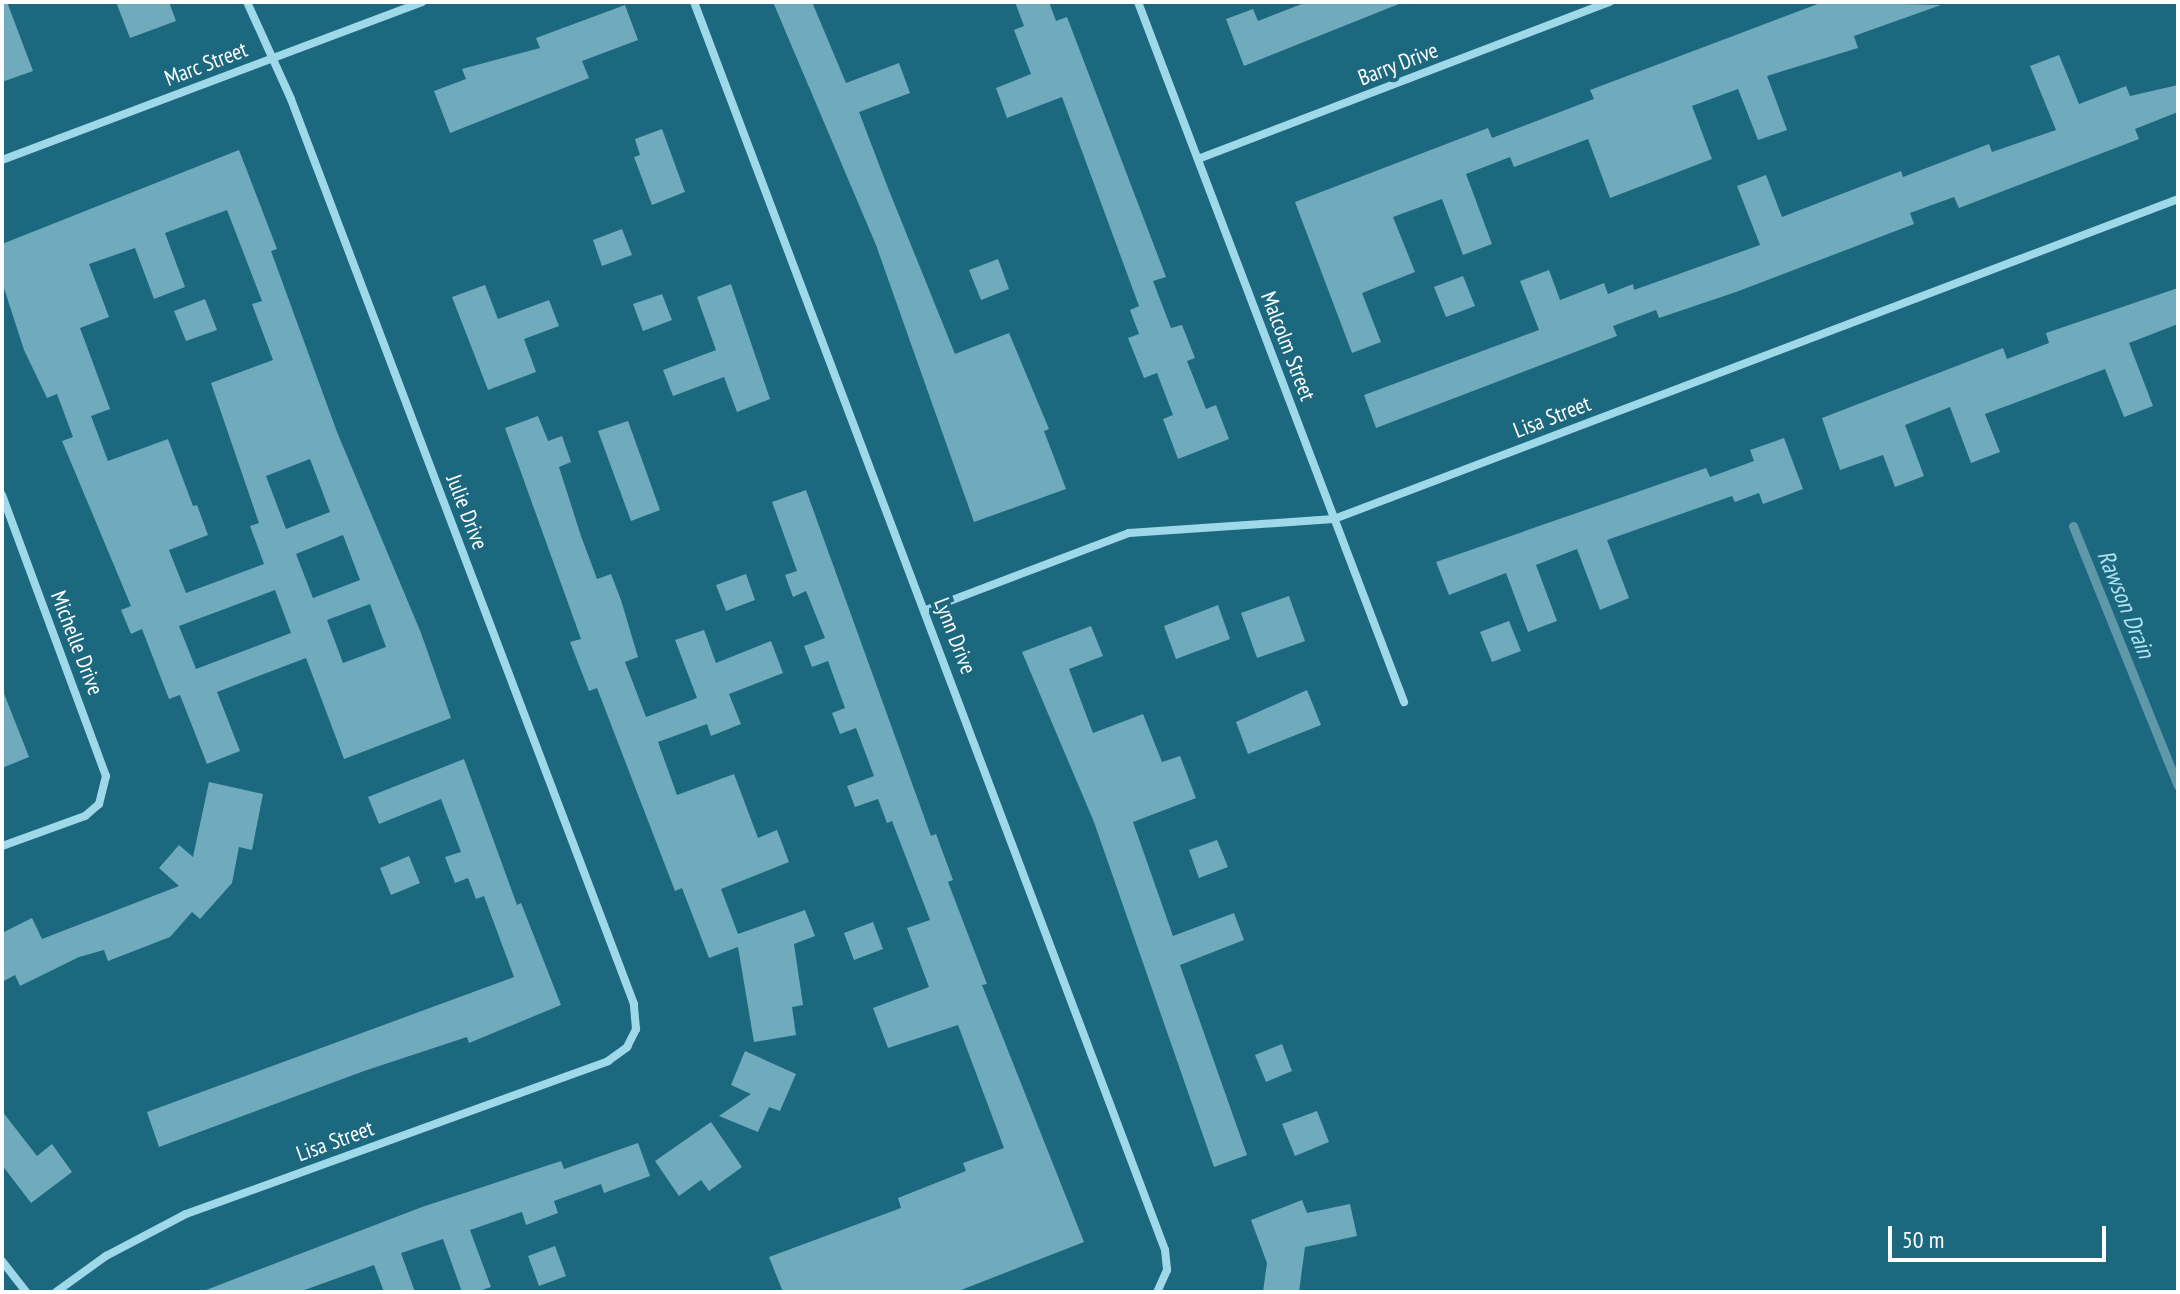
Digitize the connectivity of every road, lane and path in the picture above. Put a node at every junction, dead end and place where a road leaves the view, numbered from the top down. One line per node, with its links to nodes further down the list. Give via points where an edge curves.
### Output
1 (247, 2): 6 (street, Julie Drive)
2 (422, 2): 6 (street, Marc Street)
3 (694, 2): 12 (street, Lynn Drive)
4 (1138, 2): 7 (street, Malcolm Street)
5 (1610, 2): 7 (street, Barry Drive)
6 (274, 58): 8 (street, Marc Street); 15 (street, Julie Drive, via 634,1004 636,1029)
7 (1198, 159): 11 (street, Malcolm Street)
8 (2, 160)
9 (2178, 199): 11 (street, Lisa Street)
10 (2, 495): 14 (street, Michelle Drive, via 104,764 106,787 99,804 85,816)
11 (1334, 519): 12 (street, Lisa Street, via 1129,533); 13 (street, Malcolm Street)
12 (926, 610): 17 (street, Lynn Drive, via 1165,1250 1167,1270)
13 (1404, 702)
14 (2, 846)
15 (631, 1039): 19 (street, Lisa Street, via 608,1061 165,1223)
16 (2, 1261): 18 (street)
17 (1160, 1289)
18 (26, 1292)
19 (56, 1292)

